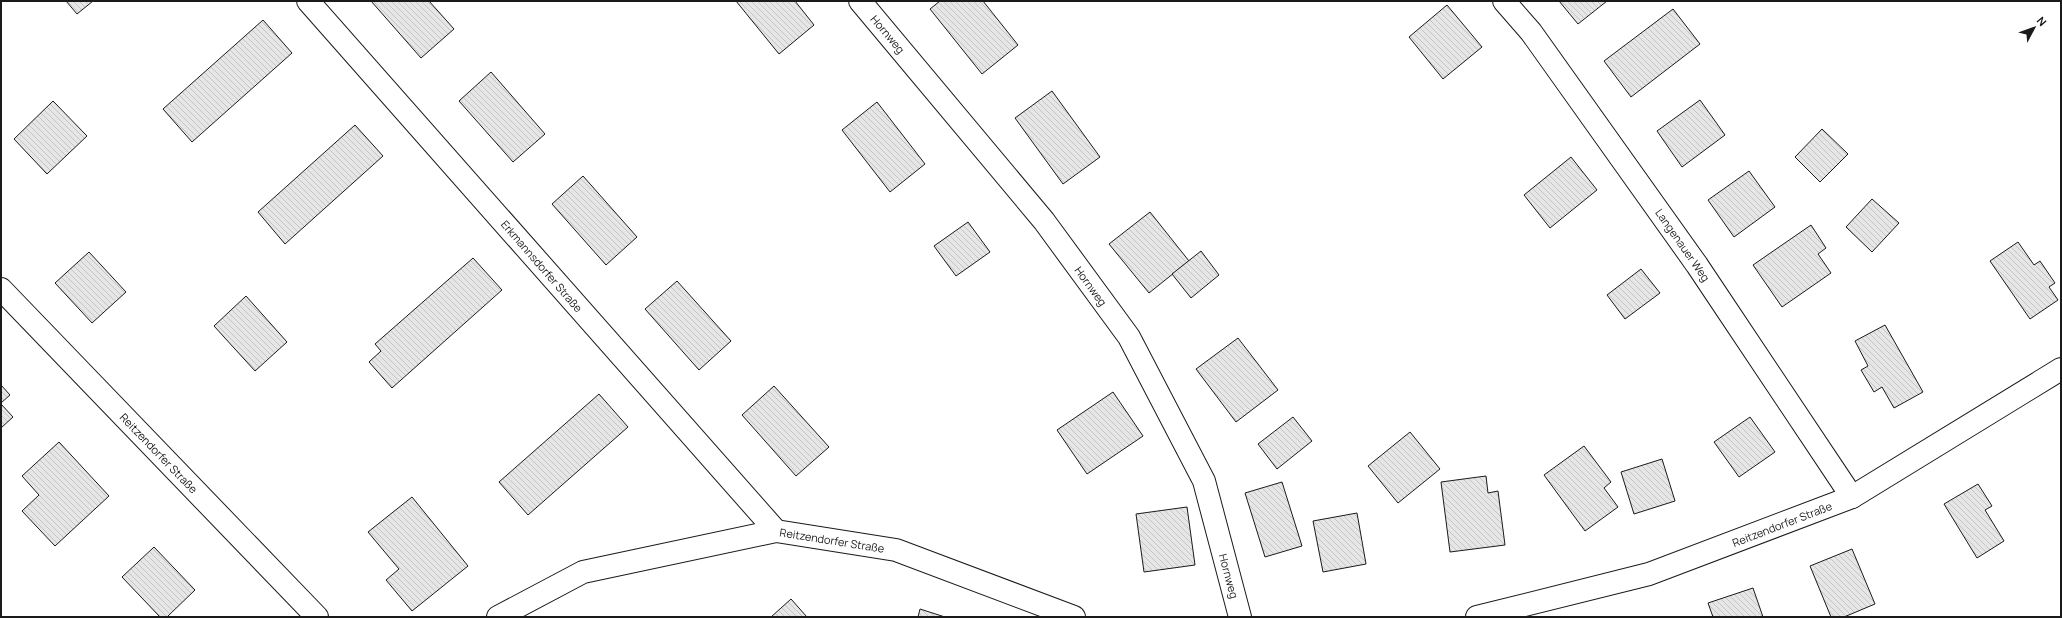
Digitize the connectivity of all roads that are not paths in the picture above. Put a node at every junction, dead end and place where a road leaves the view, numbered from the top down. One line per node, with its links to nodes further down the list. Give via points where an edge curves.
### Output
1 (308, 1): 7 (street, Erkmannsdorfer Straße)
2 (860, 1): 11 (street, Hornweg, via 1044,221 1129,337 1204,481)
3 (1504, 1): 6 (street, Langenauer Weg, via 1531,32 1697,265)
4 (1, 289): 8 (street, Reitzendorfer Straße)
5 (2061, 369): 6 (street, Reitzendorfer Straße)
6 (1852, 497): 12 (street, Reitzendorfer Straße, via 1649,574)
7 (776, 531): 9 (street, Reitzendorfer Straße, via 582,572); 10 (street, Reitzendorfer Straße, via 896,550)
8 (317, 617)
9 (498, 617)
10 (1074, 617)
11 (1240, 617)
12 (1477, 617)

